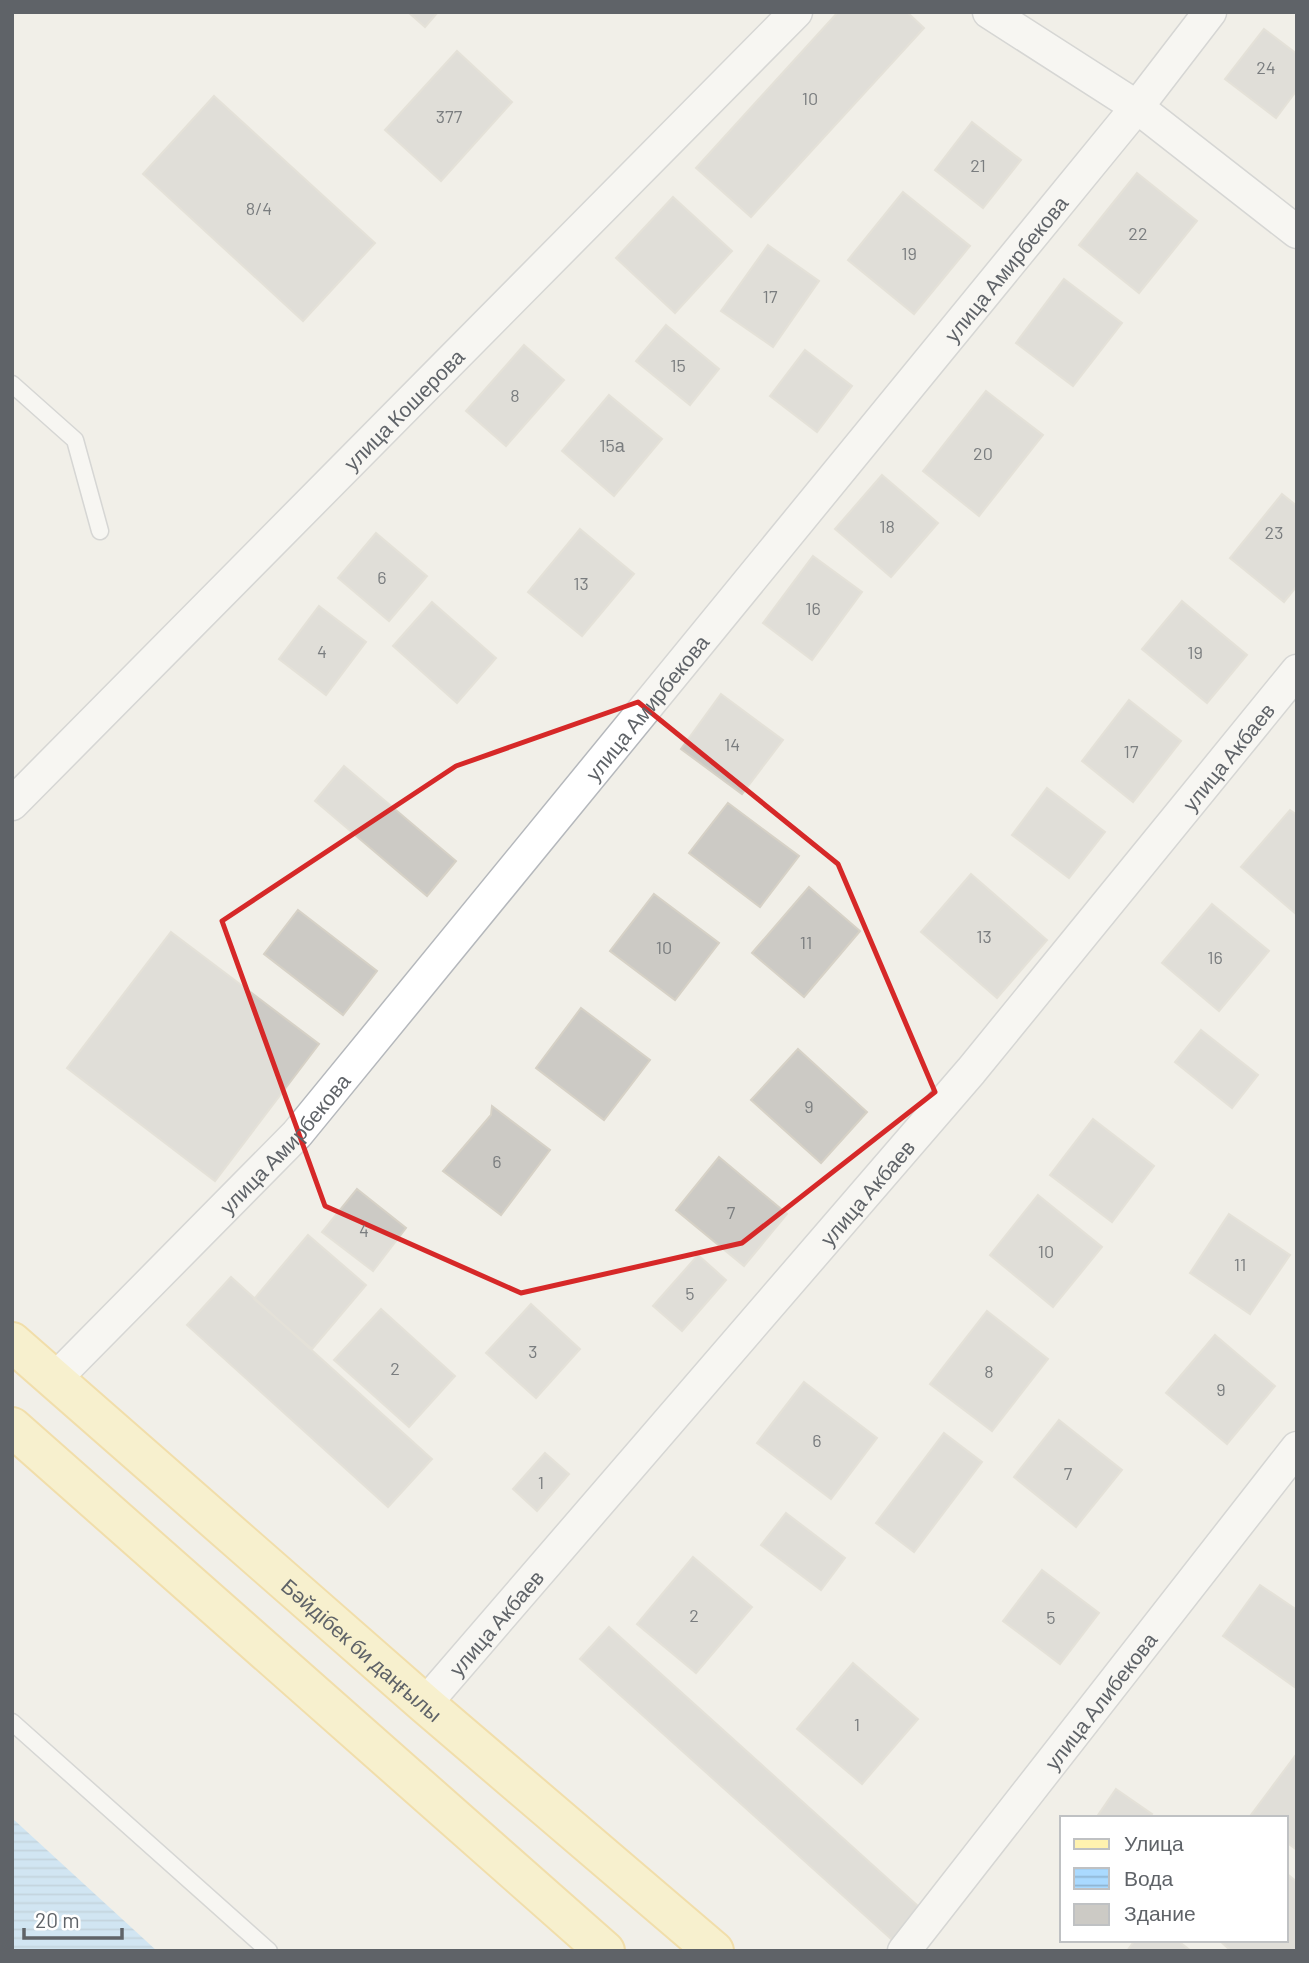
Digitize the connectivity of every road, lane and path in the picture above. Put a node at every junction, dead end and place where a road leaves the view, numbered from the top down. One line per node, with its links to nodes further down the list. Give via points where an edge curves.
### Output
1 (796, 12): 9 (street, улица Кошерова)
2 (989, 12): 4 (street)
3 (1210, 12): 4 (street, улица Амирбекова)
4 (1137, 107): 5 (street); 11 (street, улица Амирбекова, via 297,1134)
5 (1297, 232)
6 (12, 384): 7 (lane, via 75,440)
7 (100, 531)
8 (1297, 671): 14 (street, улица Акбаев, via 971,1071)
9 (12, 804)
10 (12, 1342): 11 (main road, Бәйдібек би даңғылы)
11 (55, 1379): 14 (main road, Бәйдібек би даңғылы)
12 (12, 1426): 17 (main road)
13 (1297, 1448): 19 (street, улица Алибекова)
14 (425, 1704): 18 (main road, Бәйдібек би даңғылы)
15 (12, 1722): 16 (lane)
16 (269, 1951)
17 (605, 1951)
18 (714, 1951)
19 (904, 1951)

